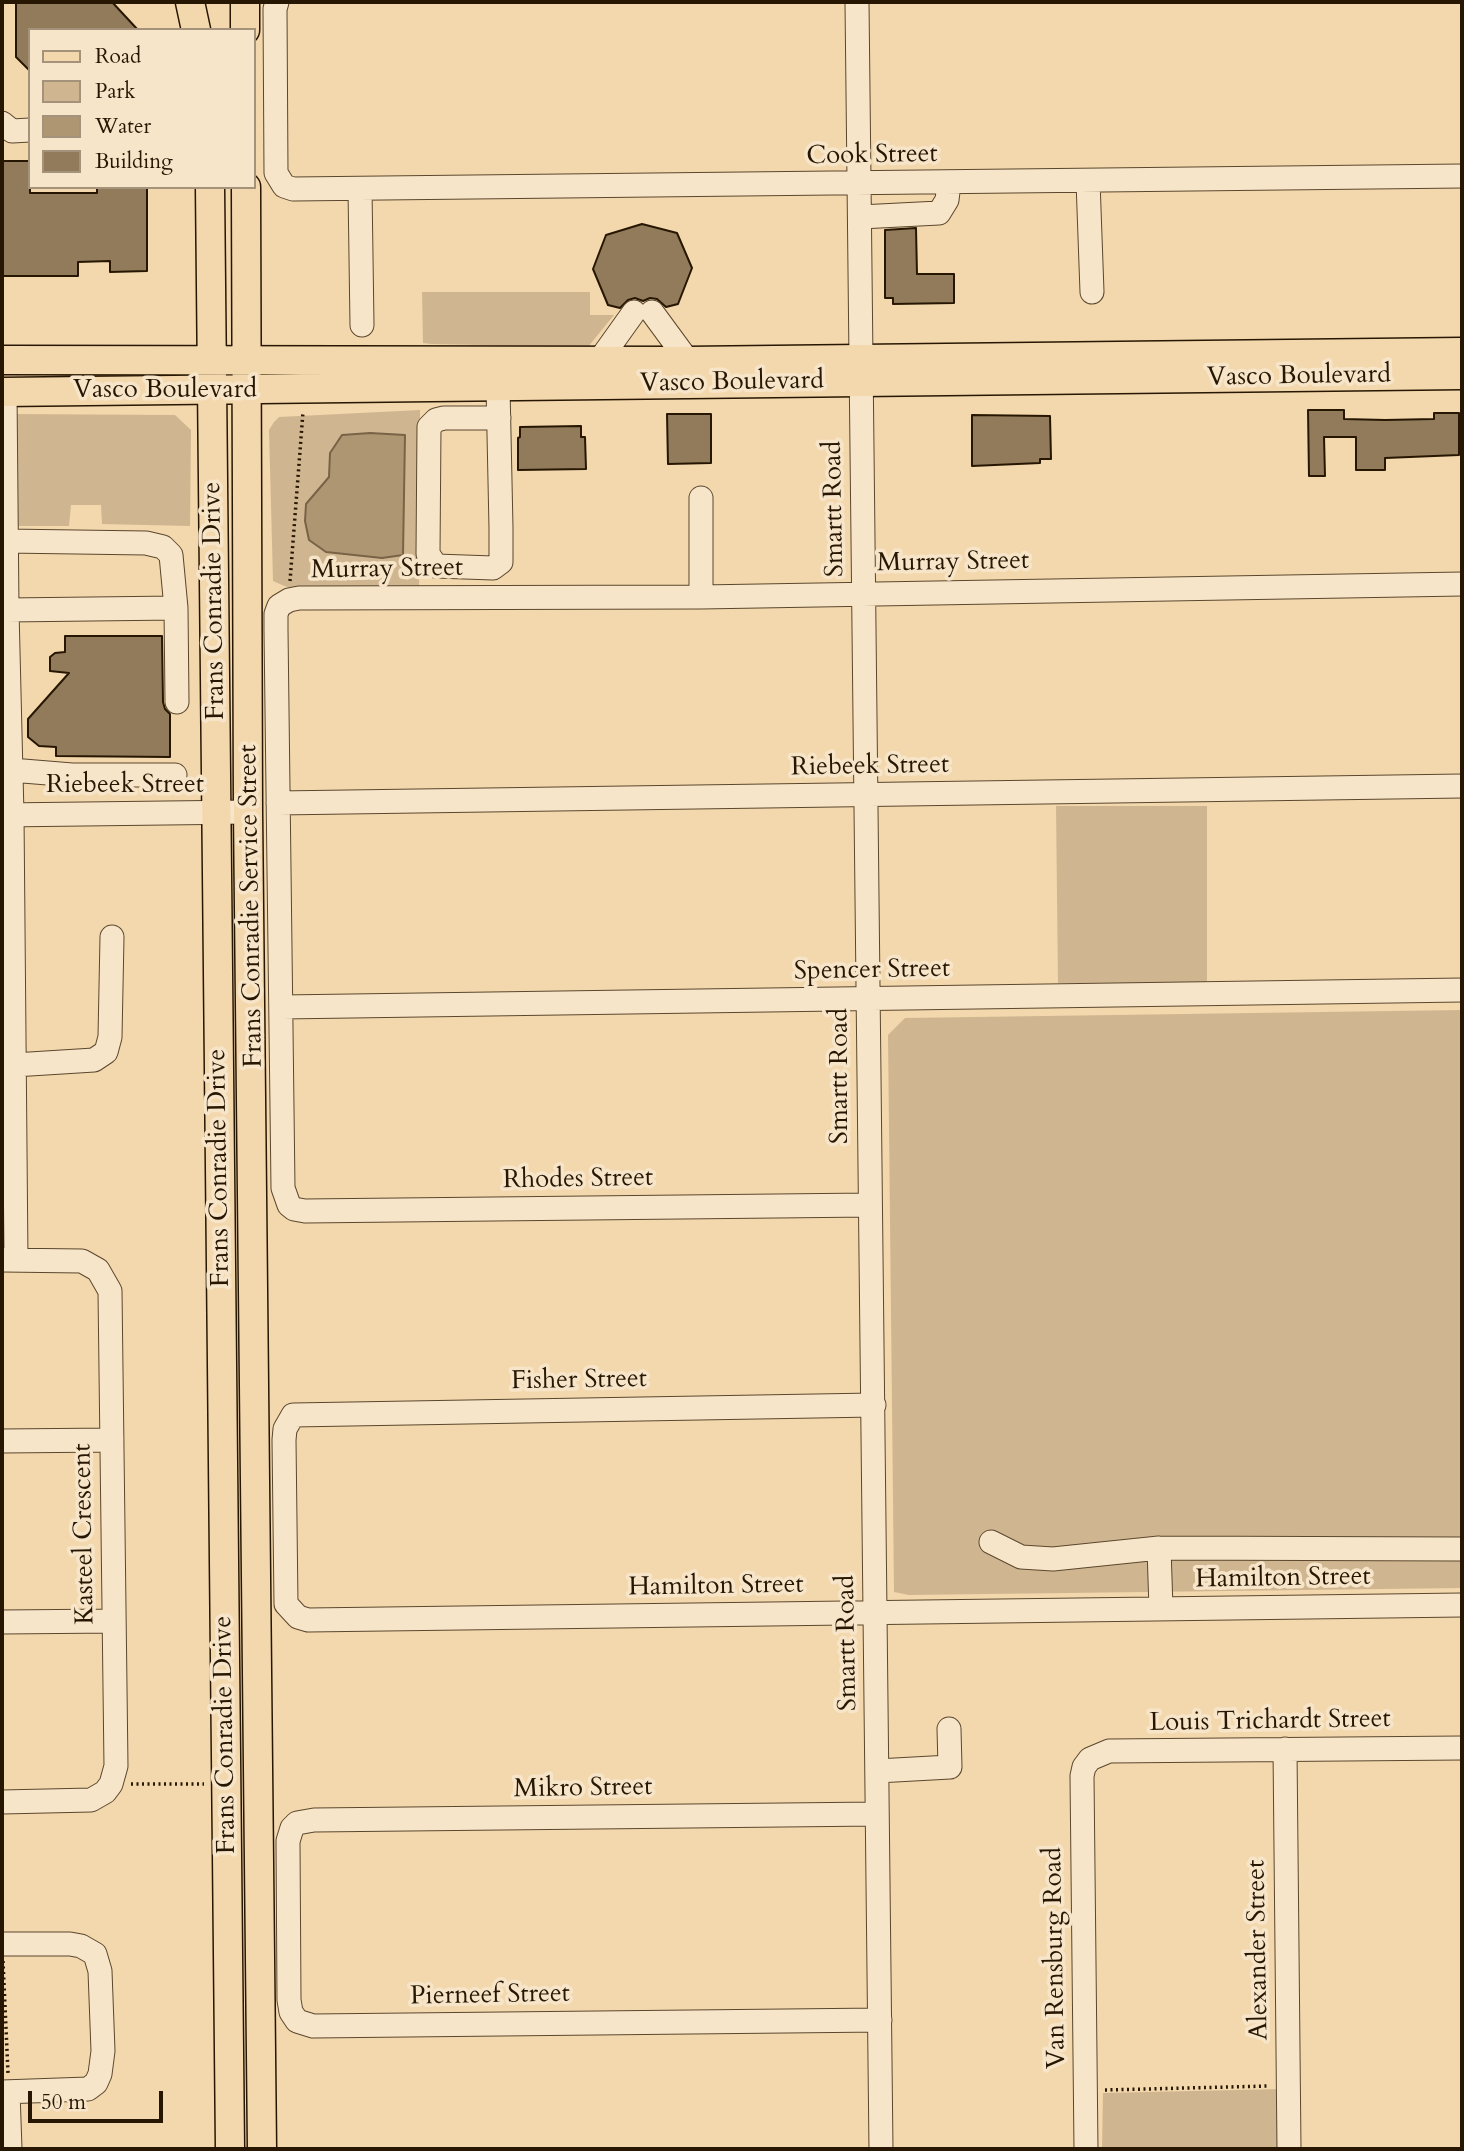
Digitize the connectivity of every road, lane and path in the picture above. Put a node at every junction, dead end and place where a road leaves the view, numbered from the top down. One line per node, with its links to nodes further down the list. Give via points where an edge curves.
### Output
1 (190, 2): 6 (main road)
2 (209, 2): 7 (main road)
3 (245, 2): 8 (main road)
4 (277, 2): 17 (street, Cook Street, via 276,173 284,186 293,189)
5 (858, 2): 14 (street, Smartt Road)
6 (196, 28)
7 (209, 28)
8 (245, 28)
9 (2, 123): 10 (street, via 12,131)
10 (28, 130)
11 (1462, 176): 12 (street, Cook Street)
12 (1088, 181): 13 (street, Cook Street); 19 (street)
13 (948, 183): 14 (street, Cook Street); 18 (street, via 947,200 939,213)
14 (860, 184): 17 (street, Cook Street); 18 (street, Smartt Road)
15 (210, 189): 22 (main road, Frans Conradie Drive)
16 (246, 189): 23 (main road, Frans Conradie Drive)
17 (360, 189): 20 (street)
18 (860, 217): 27 (street, Smartt Road)
19 (1092, 292)
20 (362, 325)
21 (1462, 352): 27 (main road, Vasco Boulevard)
22 (212, 359): 23 (main road, Vasco Boulevard); 24 (main road, Vasco Boulevard); 30 (main road, Frans Conradie Drive)
23 (247, 359): 25 (main road, Vasco Boulevard); 31 (main road, Frans Conradie Drive)
24 (2, 360)
25 (599, 360): 26 (main road, Vasco Boulevard); 26 (street, via 643,312)
26 (688, 361): 27 (main road, Vasco Boulevard)
27 (861, 371): 28 (main road, Vasco Boulevard); 29 (main road, Vasco Boulevard); 38 (street, Smartt Road)
28 (1462, 375)
29 (498, 387): 31 (main road, Vasco Boulevard); 34 (street)
30 (212, 390): 31 (main road, Vasco Boulevard); 32 (main road, Vasco Boulevard); 50 (main road, Frans Conradie Drive)
31 (247, 390): 49 (main road, Frans Conradie Drive)
32 (4, 392): 36 (street)
33 (303, 412): 40 (path)
34 (499, 418): 34 (street, via 501,562 493,568 436,566 428,548 429,427 444,418)
35 (701, 498): 39 (street)
36 (6, 541): 41 (street, via 163,547 171,555); 42 (street)
37 (1462, 584): 38 (street, Murray Street)
38 (865, 593): 39 (street, Murray Street); 47 (street, Smartt Road)
39 (701, 597): 40 (street, Murray Street, via 299,598)
40 (284, 603): 48 (street, Frans Conradie Service Street, via 276,614)
41 (176, 608): 42 (street); 43 (street)
42 (7, 610): 44 (street)
43 (177, 702)
44 (11, 770): 45 (street); 51 (street)
45 (175, 775)
46 (1462, 786): 47 (street, Riebeek Street)
47 (866, 795): 48 (street, Riebeek Street); 54 (street, Smartt Road)
48 (278, 803): 55 (street, Frans Conradie Service Street)
49 (248, 812): 50 (street, Riebeek Street); 89 (main road, Frans Conradie Drive)
50 (217, 813): 51 (street, Riebeek Street); 88 (main road, Frans Conradie Drive)
51 (7, 815): 56 (street)
52 (113, 937): 56 (street, via 106,1052 94,1060)
53 (1462, 990): 54 (street, Spencer Street)
54 (869, 1000): 55 (street, Spencer Street); 58 (street, Smartt Road)
55 (282, 1007): 57 (street, Frans Conradie Service Street, via 283,1188)
56 (14, 1065): 59 (street)
57 (289, 1205): 58 (street, Rhodes Street, via 305,1211)
58 (870, 1205): 60 (street, Smartt Road)
59 (9, 1260): 62 (street, Kasteel Crescent, via 82,1261 98,1270 107,1283)
60 (874, 1405): 61 (street, Fisher Street, via 302,1414); 69 (street, Smartt Road)
61 (289, 1421): 69 (street, Hamilton Street, via 284,1440 286,1604 298,1617)
62 (111, 1440): 63 (street); 70 (street, Kasteel Crescent)
63 (2, 1441)
64 (991, 1542): 65 (street, via 1021,1558)
65 (1159, 1548): 66 (street); 68 (street)
66 (1462, 1549)
67 (1462, 1605): 68 (street, Hamilton Street)
68 (1161, 1609): 69 (street, Hamilton Street)
69 (875, 1613): 76 (street, Smartt Road)
70 (114, 1621): 71 (street); 77 (street, Kasteel Crescent, via 116,1766)
71 (2, 1622)
72 (949, 1729): 76 (street, via 950,1767)
73 (1462, 1748): 74 (street, Louis Trichardt Street)
74 (1285, 1749): 75 (street, Louis Trichardt Street, via 1109,1751 1090,1759); 84 (street, Alexander Street)
75 (1084, 1767): 85 (street, Van Rensburg Road)
76 (877, 1771): 80 (street, Smartt Road)
77 (112, 1782): 78 (path); 79 (street, via 91,1800)
78 (209, 1784)
79 (2, 1802)
80 (877, 1814): 81 (street, Mikro Street, via 314,1820); 83 (street, Smartt Road)
81 (292, 1828): 83 (street, Pierneef Street, via 288,1840 289,2000 297,2021 306,2025)
82 (2, 1944): 86 (path); 86 (street, via 81,1946 95,1954 100,1971 102,2063 96,2083 88,2089)
83 (880, 2020): 90 (street, Smartt Road)
84 (1289, 2086): 85 (path); 92 (street, Alexander Street)
85 (1086, 2091): 91 (street, Van Rensburg Road)
86 (5, 2092): 87 (street)
87 (10, 2149)
88 (230, 2149)
89 (262, 2149)
90 (881, 2149)
91 (1086, 2149)
92 (1289, 2149)

